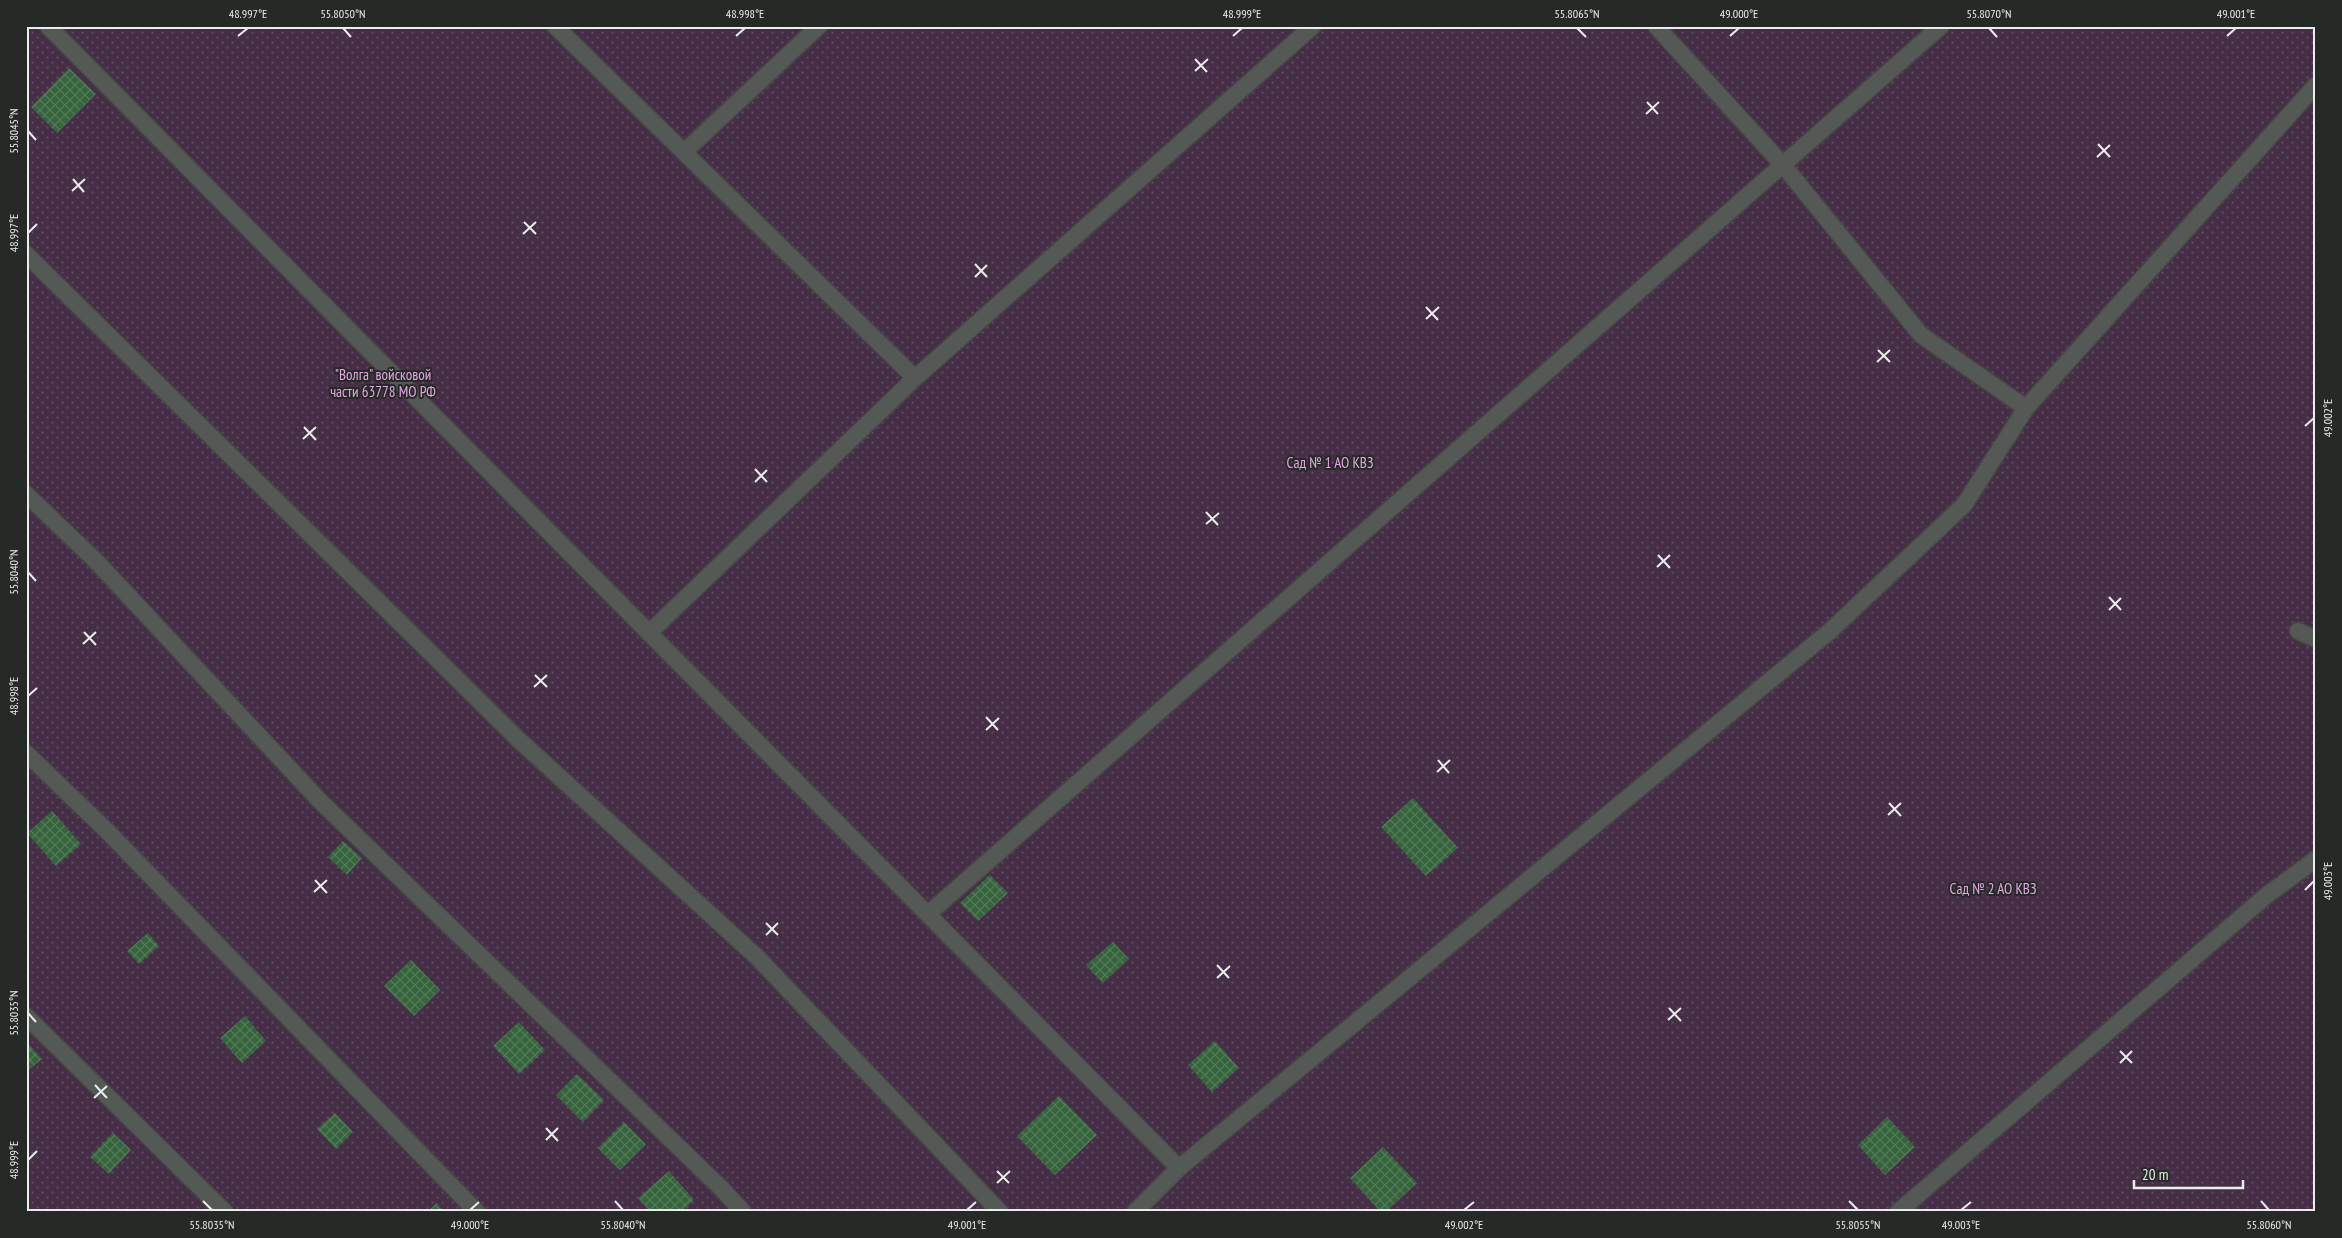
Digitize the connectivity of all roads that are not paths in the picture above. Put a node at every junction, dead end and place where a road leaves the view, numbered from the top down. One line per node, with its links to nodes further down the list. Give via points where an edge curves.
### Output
1 (48, 26): 15 (lane)
2 (555, 26): 8 (lane)
3 (819, 26): 8 (lane)
4 (1313, 26): 11 (lane)
5 (1656, 26): 9 (lane)
6 (1941, 26): 9 (lane)
7 (2316, 85): 12 (lane)
8 (684, 152): 11 (lane)
9 (1783, 165): 12 (lane, via 1921,336); 19 (lane)
10 (26, 254): 25 (lane, via 519,740 756,957)
11 (915, 378): 15 (lane)
12 (2026, 408): 21 (lane, via 1964,505 1830,631)
13 (26, 494): 24 (lane, via 96,561 319,800)
14 (2298, 631): 16 (lane)
15 (650, 632): 19 (lane)
16 (2316, 638)
17 (26, 753): 23 (lane, via 107,831)
18 (2316, 859): 27 (lane, via 2267,895)
19 (928, 914): 21 (lane)
20 (26, 1016): 22 (lane)
21 (1179, 1168): 26 (lane)
22 (225, 1212)
23 (477, 1212)
24 (743, 1212)
25 (1000, 1212)
26 (1136, 1212)
27 (1898, 1212)

